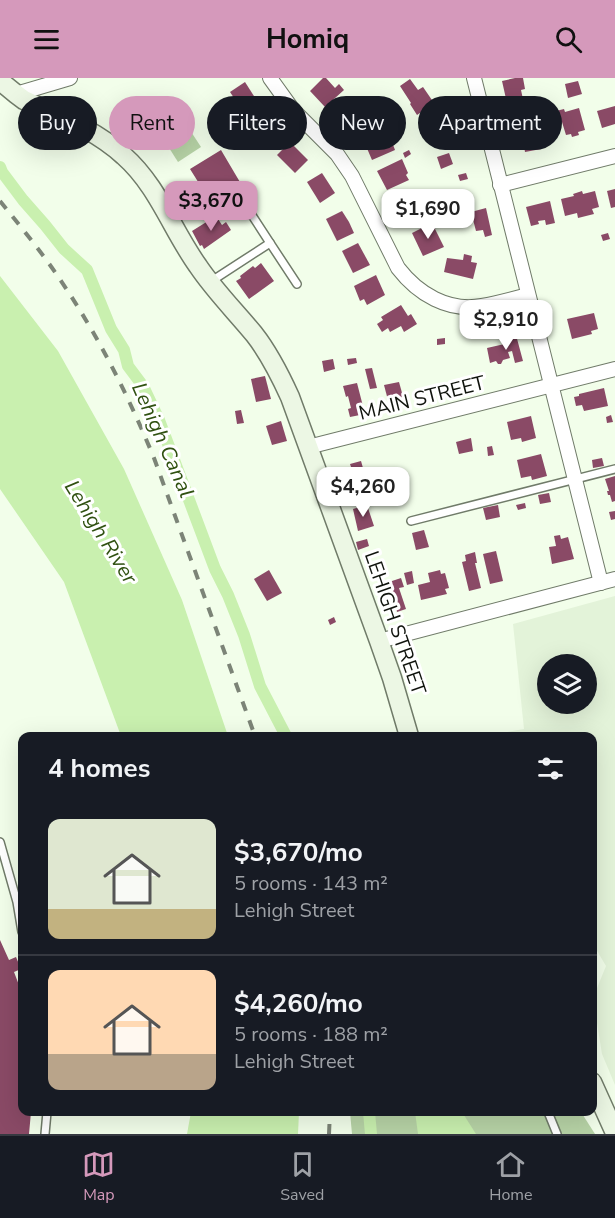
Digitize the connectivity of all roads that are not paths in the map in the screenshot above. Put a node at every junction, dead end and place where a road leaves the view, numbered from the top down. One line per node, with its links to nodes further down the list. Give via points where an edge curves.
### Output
1 (70, 78): 5 (street)
2 (270, 78): 12 (street, via 293,110 337,154 398,268 418,290 458,306 482,306)
3 (474, 78): 7 (street)
4 (0, 81): 5 (street, LEHIGH STREET)
5 (16, 94): 10 (street, LEHIGH STREET, via 85,128 124,156 155,193)
6 (615, 156): 7 (street)
7 (500, 185): 12 (street)
8 (246, 206): 9 (lane)
9 (270, 243): 10 (lane); 11 (lane)
10 (210, 282): 15 (street, LEHIGH STREET, via 272,361)
11 (297, 284)
12 (528, 295): 14 (street)
13 (615, 369): 14 (street, MAIN STREET)
14 (551, 385): 15 (street, MAIN STREET); 17 (street)
15 (308, 447): 21 (street, LEHIGH STREET)
16 (615, 469): 17 (lane)
17 (575, 479): 18 (lane); 20 (street)
18 (411, 521)
19 (615, 579): 20 (street)
20 (601, 583): 21 (street)
21 (379, 641): 22 (street, LEHIGH STREET)
22 (408, 732)
23 (0, 842): 24 (lane)
24 (18, 908)
25 (597, 1093): 28 (street)
26 (47, 1116): 29 (lane)
27 (550, 1116): 30 (lane)
28 (615, 1133)
29 (45, 1134)
30 (557, 1134)

